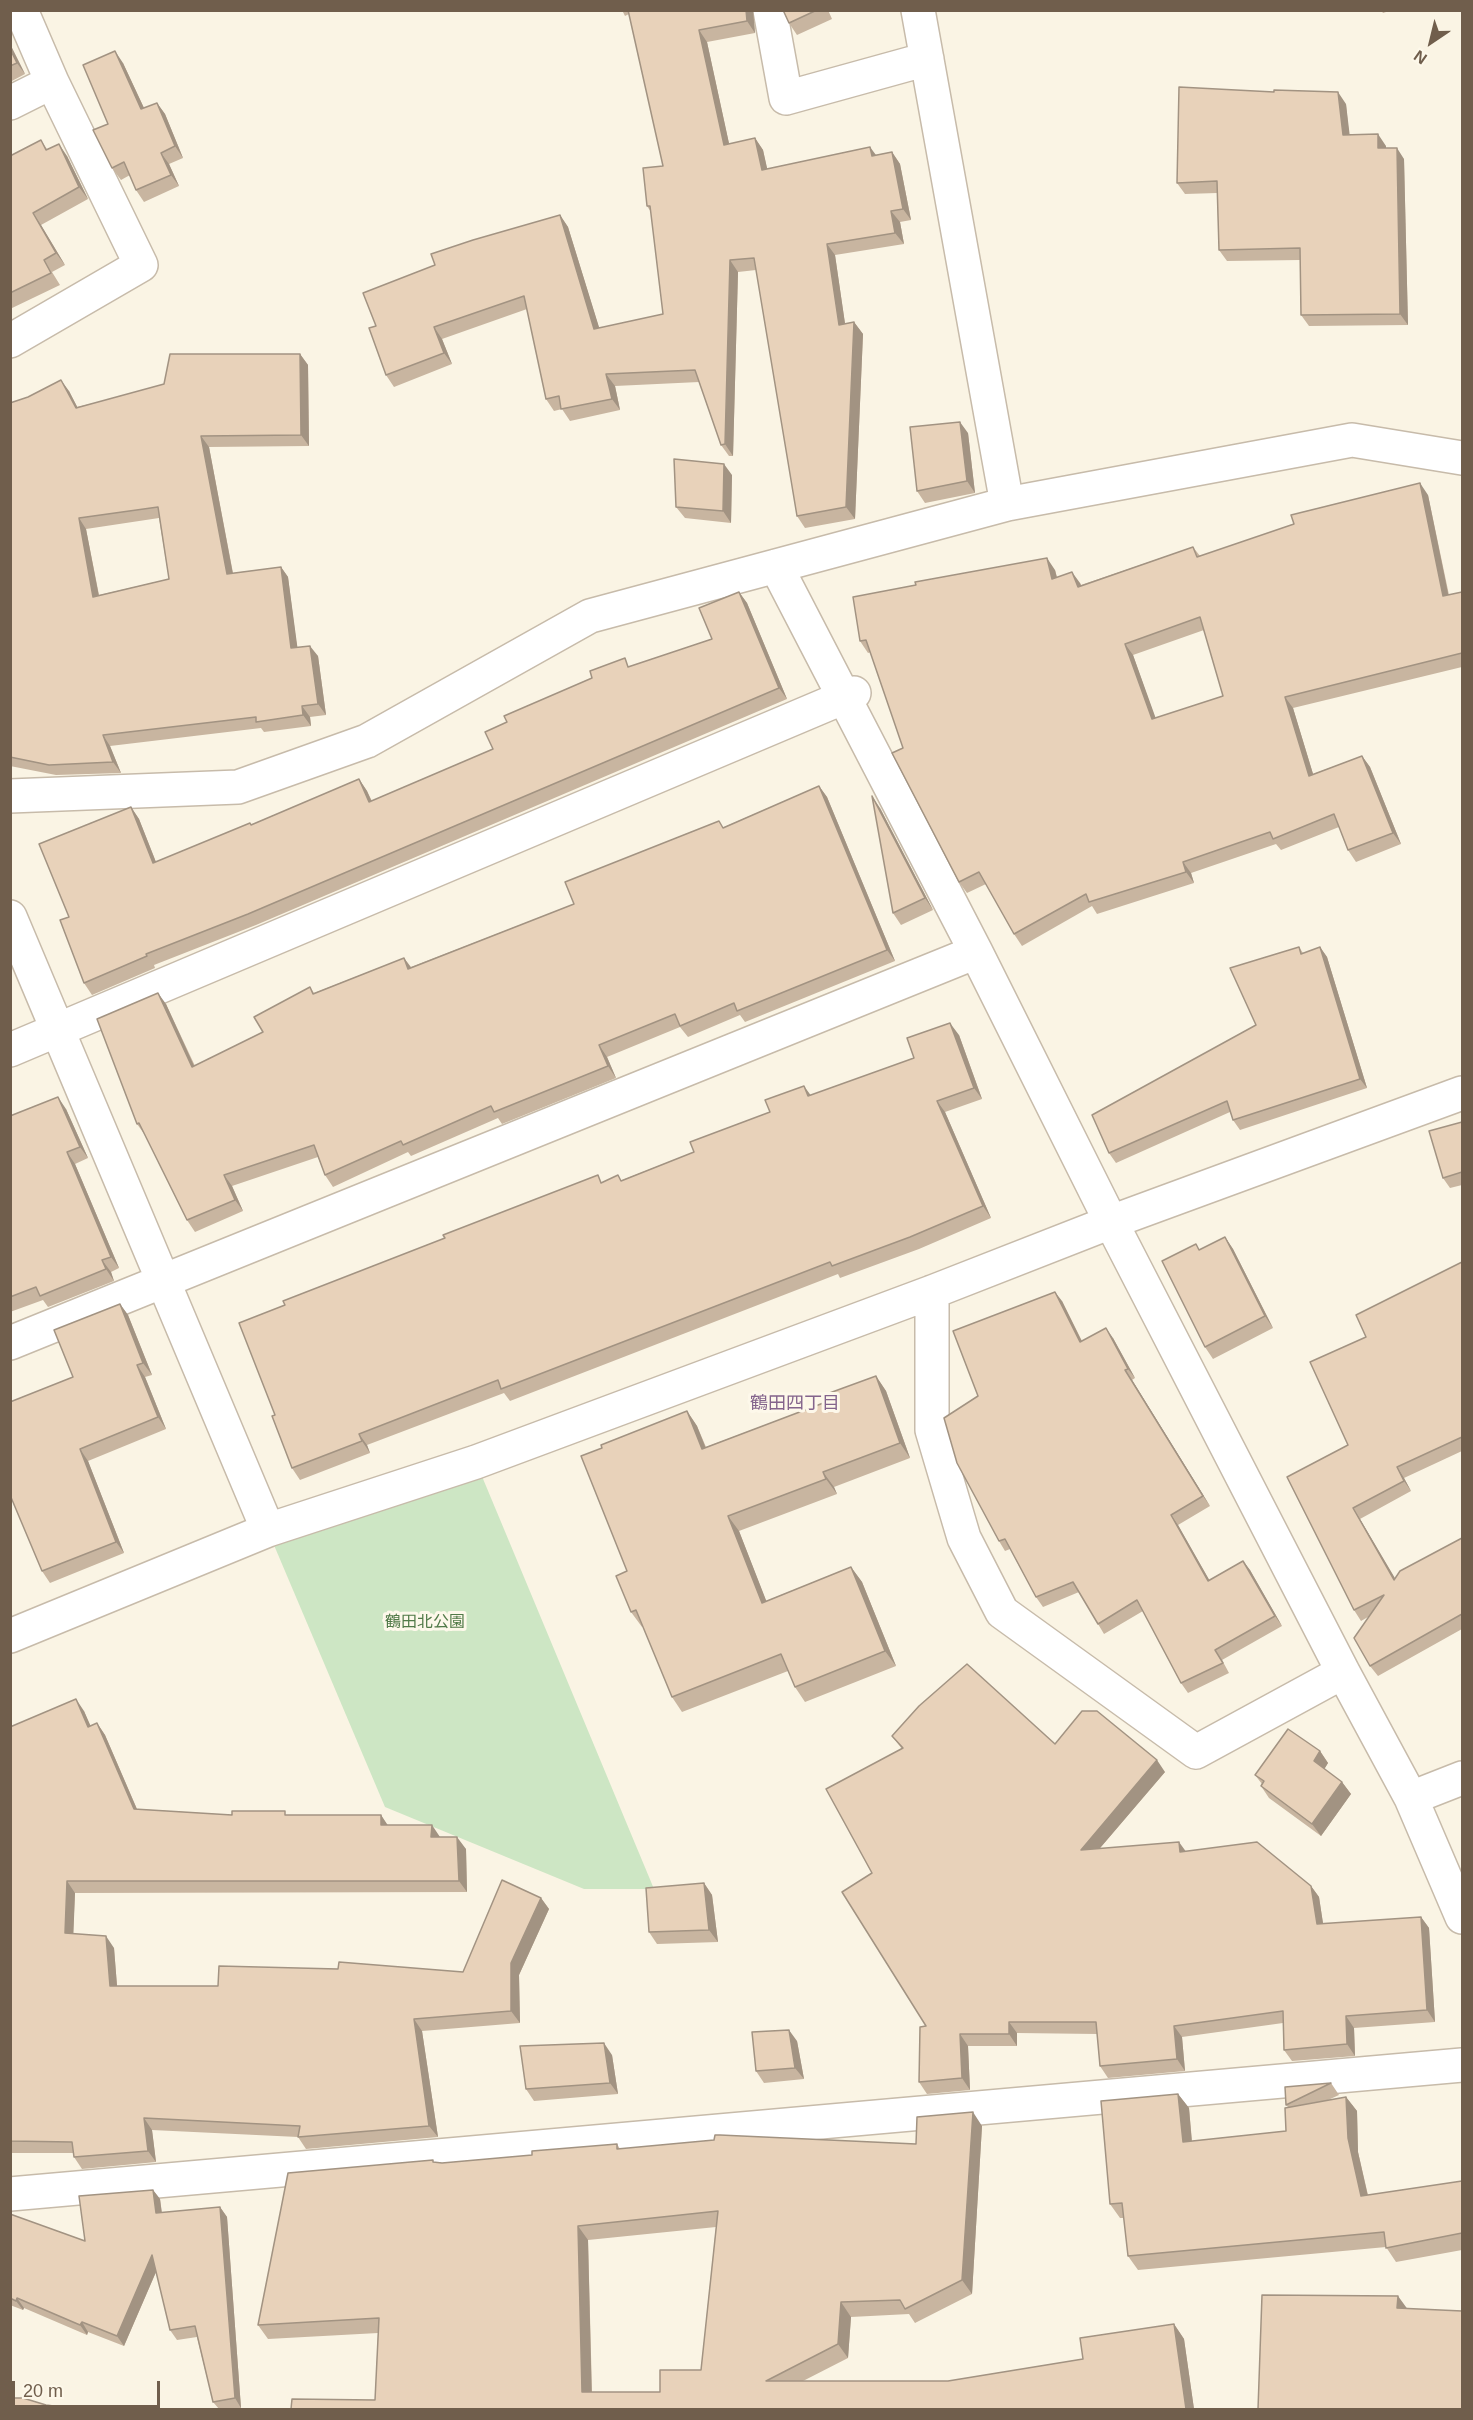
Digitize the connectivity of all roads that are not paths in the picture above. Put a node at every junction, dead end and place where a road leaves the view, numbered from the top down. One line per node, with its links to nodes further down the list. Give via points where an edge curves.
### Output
1 (21, 10): 5 (street)
2 (770, 10): 4 (street, via 786,98)
3 (918, 10): 4 (street)
4 (927, 58): 9 (street)
5 (52, 82): 6 (street); 7 (street, via 141,265)
6 (10, 103)
7 (10, 341)
8 (1462, 458): 9 (street, via 1352,440)
9 (1007, 504): 10 (street)
10 (776, 566): 11 (street); 12 (street, via 590,616 367,741 238,788)
11 (850, 695): 14 (street); 15 (street)
12 (10, 796)
13 (10, 917): 15 (street)
14 (976, 952): 18 (street); 19 (street)
15 (58, 1031): 16 (street); 19 (street)
16 (10, 1050)
17 (1462, 1093): 18 (street)
18 (1111, 1222): 20 (street); 24 (street)
19 (163, 1281): 21 (street); 22 (street)
20 (932, 1292): 22 (street, via 476,1462); 24 (street, via 932,1430 964,1538 1002,1612 1196,1752)
21 (10, 1343)
22 (268, 1530): 23 (street)
23 (10, 1636)
24 (1343, 1672): 26 (street)
25 (1462, 1778): 26 (street)
26 (1411, 1798): 27 (street)
27 (1462, 1917)
28 (1462, 2065): 29 (street)
29 (10, 2194)

